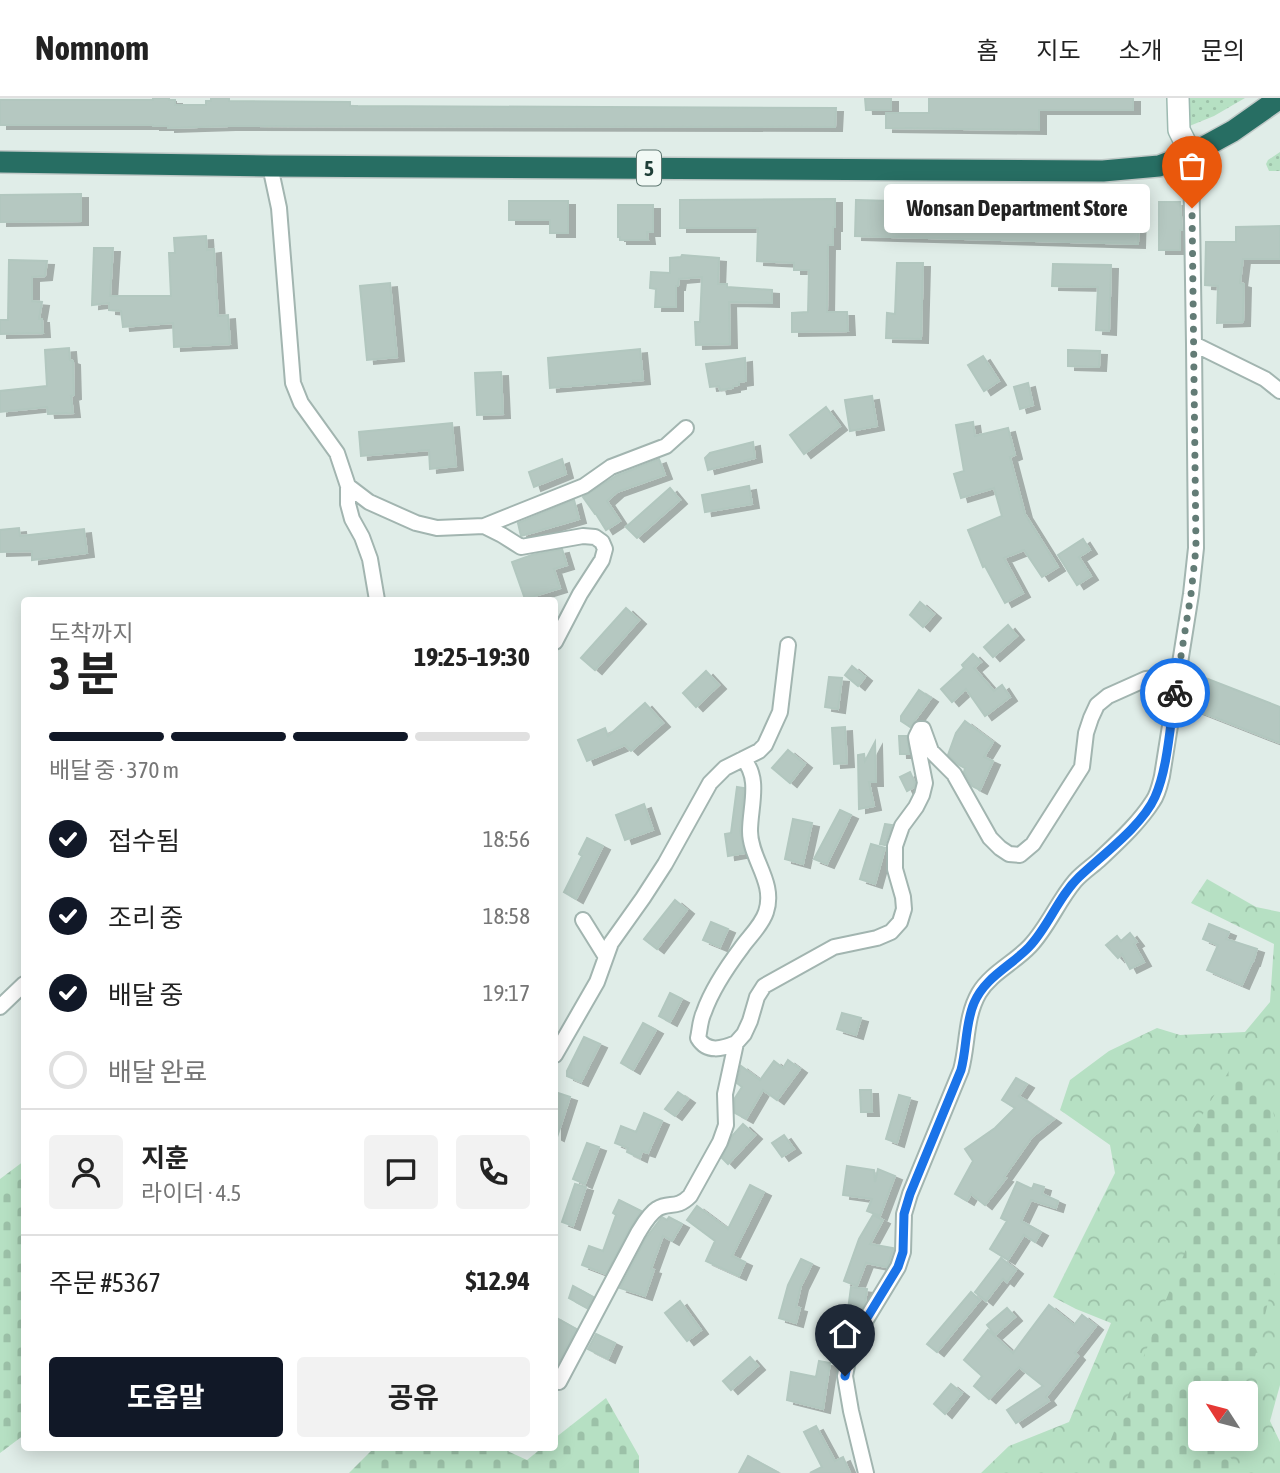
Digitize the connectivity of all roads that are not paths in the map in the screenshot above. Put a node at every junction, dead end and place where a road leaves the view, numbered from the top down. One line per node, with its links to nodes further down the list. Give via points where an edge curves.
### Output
1 (1178, 98): 3 (main road, via 1179,130)
2 (1280, 99): 3 (highway, 5)
3 (1191, 154): 5 (highway, 5, via 1159,166 1104,170); 6 (street)
4 (0, 162): 5 (highway, 5)
5 (270, 166): 9 (street, via 279,208 293,383 301,403 337,453)
6 (1194, 344): 7 (street); 14 (street, via 1196,548)
7 (1280, 391)
8 (686, 428): 10 (street, via 666,446 611,467 584,486)
9 (348, 486): 10 (street, via 369,502 416,523 437,528); 11 (street, via 348,504 370,559)
10 (484, 526): 12 (street, via 521,547 583,536 602,541 602,560)
11 (376, 597)
12 (558, 636)
13 (788, 645): 15 (street, via 780,712 765,745)
14 (1177, 676): 20 (street, via 1146,679 1097,705 1086,733 1082,767 1033,844 1020,855 1009,854 990,838 960,783 920,729 916,737 925,783 895,846 904,909 900,922 877,938 834,947 764,986); 23 (street, via 1155,799 1130,830 1077,879 1031,946 994,975 974,1004 961,1070 904,1214 898,1267 850,1350 845,1376)
15 (743, 759): 17 (street, via 724,768 710,783); 20 (street, via 754,785 750,843 768,889 766,913 714,991 698,1038 711,1049)
16 (583, 920): 17 (street)
17 (606, 957): 21 (street)
18 (21, 987): 19 (street)
19 (0, 1007)
20 (736, 1044): 22 (street, via 720,1142 690,1196 650,1215)
21 (558, 1050)
22 (559, 1382)
23 (866, 1473)

